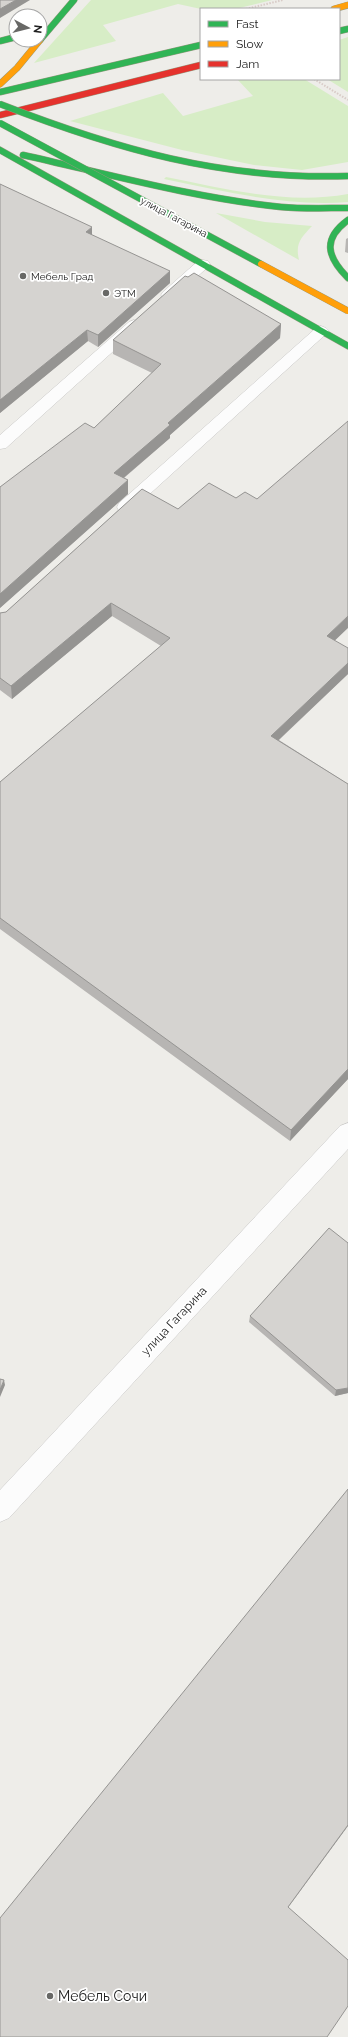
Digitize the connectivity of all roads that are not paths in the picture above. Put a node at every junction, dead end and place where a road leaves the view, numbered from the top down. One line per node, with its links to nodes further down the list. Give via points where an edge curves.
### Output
1 (74, 0): 4 (main road)
2 (348, 5): 3 (main road)
3 (338, 8)
4 (56, 20): 5 (main road); 6 (main road)
5 (48, 24)
6 (48, 30)
7 (200, 44): 11 (main road)
8 (33, 48): 10 (main road)
9 (200, 65): 13 (main road)
10 (0, 84)
11 (0, 92)
12 (0, 104): 16 (main road, bridge, via 84,135 188,162 281,176)
13 (0, 115)
14 (0, 123): 22 (main road, улица Гагарина, bridge)
15 (0, 150): 17 (main road, via 191,192 244,201 283,207); 19 (main road)
16 (348, 176)
17 (348, 208)
18 (348, 220): 20 (main road, via 331,234 328,245 334,264)
19 (202, 264): 21 (lane); 24 (main road)
20 (348, 278)
21 (159, 303)
22 (348, 311)
23 (147, 313): 26 (lane)
24 (321, 331): 25 (main road); 27 (lane)
25 (348, 346)
26 (0, 444)
27 (112, 518)
28 (348, 1133): 29 (street, улица Гагарина)
29 (0, 1509)

